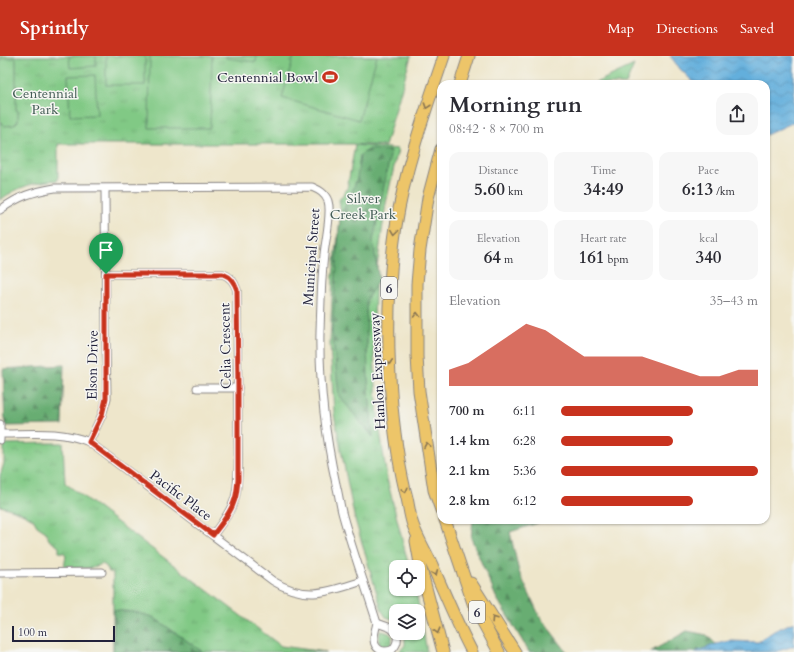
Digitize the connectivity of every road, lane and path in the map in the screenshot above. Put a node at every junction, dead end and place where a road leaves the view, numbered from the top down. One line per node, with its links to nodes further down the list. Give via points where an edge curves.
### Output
1 (444, 56): 16 (highway, Hanlon Expressway / 6, one-way to 16, via 404,186 391,265 388,335 394,422 400,473)
2 (470, 56): 3 (highway)
3 (461, 80)
4 (437, 164): 14 (highway, 6, one-way to 4, via 419,391 416,356 420,250 428,198)
5 (105, 189): 6 (street, Municipal Street, via 54,188 14,200); 7 (street, Elson Drive); 21 (street, Municipal Street, via 312,188 325,196 328,202 328,226 321,286 320,338 325,423 343,514)
6 (0, 210)
7 (106, 274): 9 (street, Celia Crescent, via 223,274 232,279 237,290); 13 (street, Elson Drive, via 106,398 102,415)
8 (197, 388): 9 (street)
9 (238, 388): 17 (street, Celia Crescent, via 237,490 229,512)
10 (0, 424): 11 (street)
11 (0, 434): 12 (street); 13 (street, Pacific Place, via 62,434)
12 (0, 440)
13 (89, 442): 17 (street, Pacific Place)
14 (437, 499)
15 (446, 524): 18 (highway, 6)
16 (413, 525): 25 (highway, one-way to 25, via 421,569); 26 (highway, Hanlon Expressway / 6, one-way to 26)
17 (213, 535): 21 (street, Pacific Place, via 273,581 291,590 324,593)
18 (462, 569): 27 (highway, 6, via 474,606); 28 (highway, one-way to 18)
19 (102, 572): 20 (street)
20 (0, 573)
21 (364, 581): 22 (street, Municipal Street)
22 (377, 623): 23 (street, Municipal Street); 24 (street, Municipal Street, via 375,646 380,650 389,651 395,647)
23 (389, 627)
24 (398, 640)
25 (443, 652)
26 (472, 652)
27 (499, 652)
28 (515, 652)

